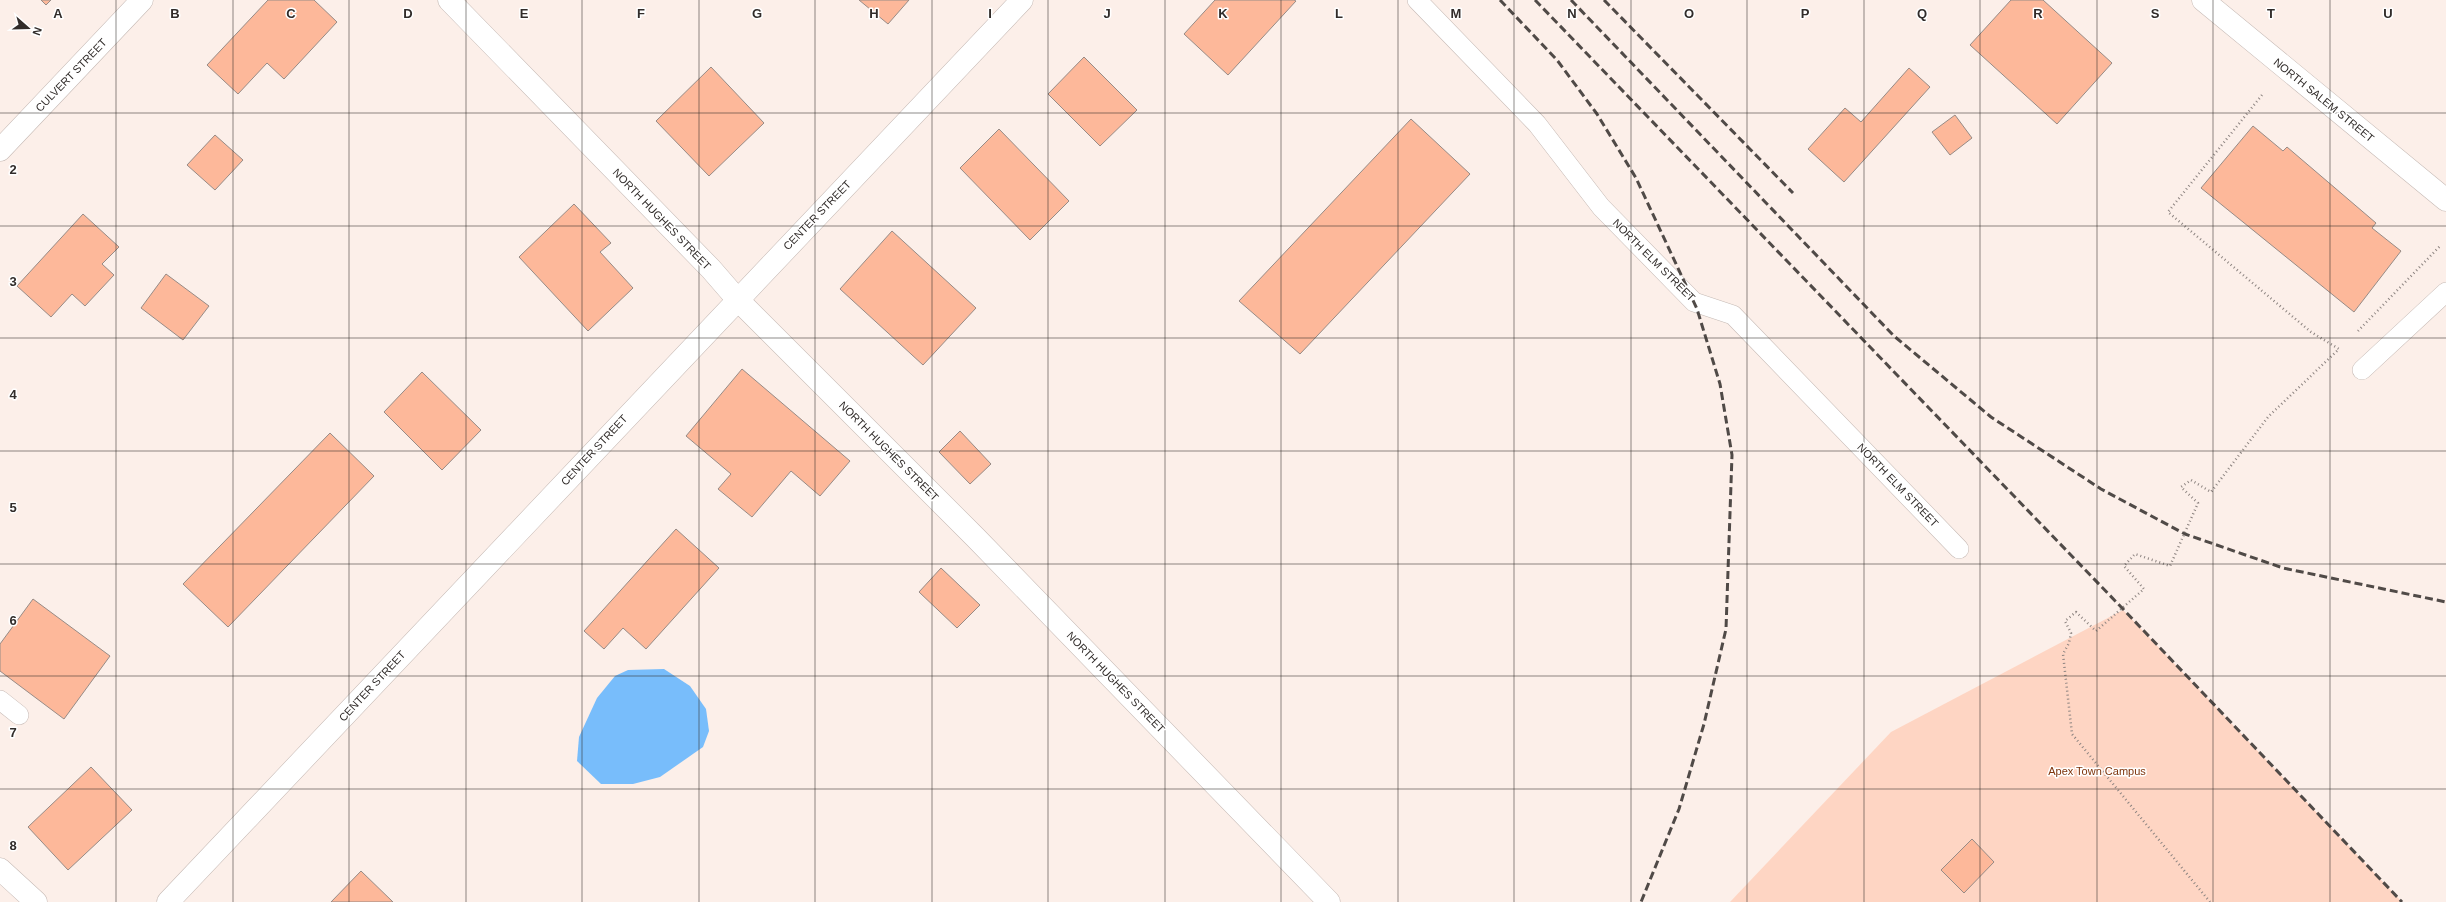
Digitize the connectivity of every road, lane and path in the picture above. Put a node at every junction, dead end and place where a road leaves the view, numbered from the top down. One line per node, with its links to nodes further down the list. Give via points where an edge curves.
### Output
1 (142, 0): 7 (main road, CULVERT STREET)
2 (449, 0): 11 (main road, NORTH HUGHES STREET, via 711,269)
3 (1022, 0): 11 (main road, CENTER STREET)
4 (1417, 0): 16 (lane, NORTH ELM STREET, via 1537,124 1601,207 1694,302 1733,314)
5 (2202, 0): 8 (main road, NORTH SALEM STREET)
6 (2262, 95): 14 (path, via 2168,212 2311,332)
7 (0, 150)
8 (2446, 200)
9 (2442, 245): 12 (path)
10 (2446, 292): 15 (lane)
11 (737, 299): 21 (main road, CENTER STREET); 22 (main road, NORTH HUGHES STREET, via 981,543)
12 (2355, 334)
13 (2345, 344): 14 (path)
14 (2339, 349): 23 (path, via 2268,417 2211,492 2191,480 2181,487 2198,503 2170,566 2136,554 2124,566 2144,589 2123,609 2096,631 2076,612 2065,621 2071,633 2069,643 2062,654 2072,734)
15 (2362, 370)
16 (1959, 549)
17 (0, 700): 18 (lane)
18 (19, 715)
19 (0, 869): 20 (main road)
20 (36, 902)
21 (168, 902)
22 (1329, 902)
23 (2210, 902)

